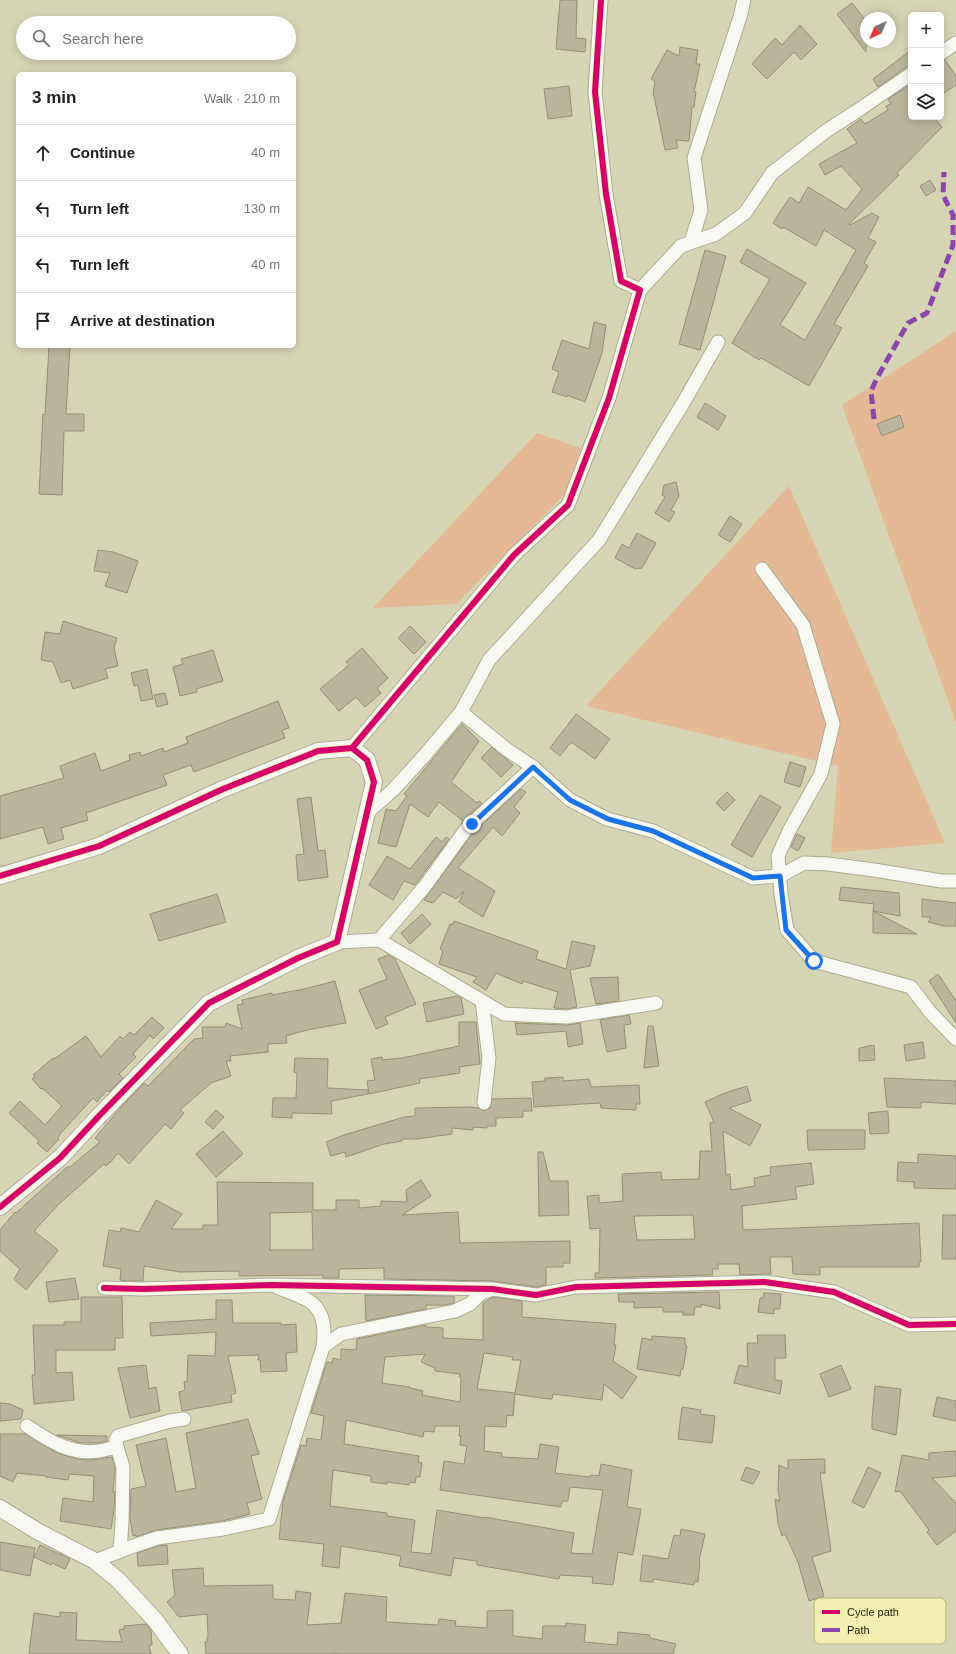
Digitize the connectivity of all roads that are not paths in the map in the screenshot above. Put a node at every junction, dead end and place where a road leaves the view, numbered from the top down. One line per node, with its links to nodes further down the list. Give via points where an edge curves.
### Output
1 (601, 0): 7 (street, via 595,92 606,194 621,281)
2 (744, 0): 6 (street, via 694,158 701,210)
3 (956, 43): 4 (street)
4 (944, 51)
5 (908, 76): 6 (street, via 826,131 772,173 745,213 716,234)
6 (691, 242): 7 (street, via 681,246)
7 (640, 290): 11 (street, via 609,398 568,505 514,555)
8 (718, 342): 10 (street, via 599,540 489,660)
9 (762, 568): 15 (street, via 803,625 832,724 821,774 778,856)
10 (461, 712): 12 (street, via 506,749); 13 (street, via 393,790)
11 (352, 748): 13 (street, via 368,760 374,782); 14 (street, via 318,751 223,789 100,846)
12 (533, 767): 15 (street, via 570,800 608,819 653,831 753,878); 17 (street, via 467,828 425,886)
13 (367, 813): 18 (street)
14 (0, 876)
15 (780, 876): 16 (street, via 804,863 874,870 941,882); 21 (street, via 786,930 814,961 911,987)
16 (956, 881)
17 (379, 940): 18 (street); 19 (street)
18 (337, 942): 23 (street, via 298,958 209,1003 60,1158)
19 (482, 1001): 20 (street, via 504,1014 567,1017); 22 (street, via 489,1058)
20 (656, 1003)
21 (956, 1039)
22 (484, 1103)
23 (0, 1207)
24 (271, 1285): 25 (street); 26 (street); 28 (street, via 312,1302 320,1313 326,1330)
25 (104, 1288)
26 (492, 1289): 27 (street, via 536,1295 576,1287 765,1282 834,1292 910,1325); 28 (street, via 481,1293 470,1304 455,1311 340,1334)
27 (956, 1324)
28 (323, 1347): 33 (street, via 269,1519 223,1529 157,1538)
29 (184, 1419): 31 (street, via 118,1436)
30 (27, 1426): 31 (street, via 63,1448 98,1451)
31 (117, 1447): 33 (street, via 123,1467)
32 (0, 1508): 34 (street, via 36,1532)
33 (120, 1551): 34 (street)
34 (95, 1561): 35 (street, via 134,1597)
35 (180, 1654)

